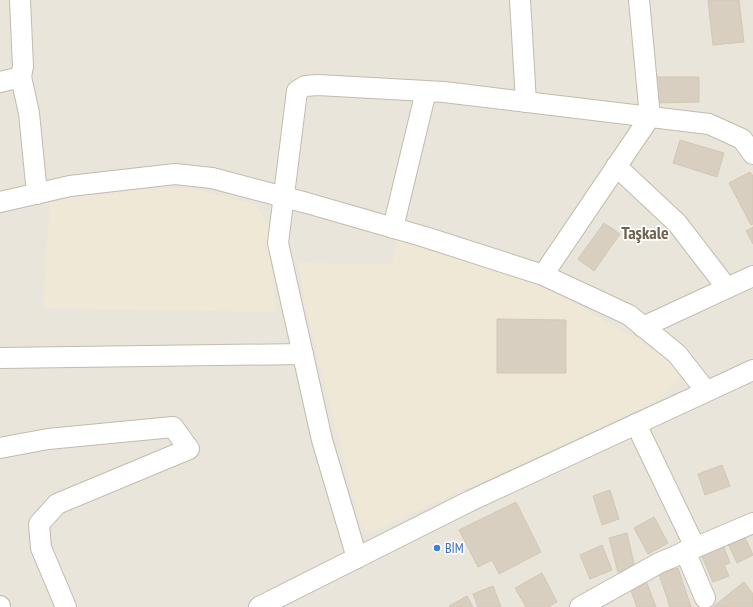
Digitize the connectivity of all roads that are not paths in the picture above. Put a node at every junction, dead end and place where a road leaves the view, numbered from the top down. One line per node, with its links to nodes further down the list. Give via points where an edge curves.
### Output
1 (20, 0): 4 (street, via 23,66)
2 (520, 0): 7 (street)
3 (639, 0): 8 (street)
4 (21, 77): 5 (street); 11 (street, via 29,113)
5 (0, 82)
6 (426, 91): 7 (street); 12 (street, via 318,85 305,86 297,91); 14 (street)
7 (526, 102): 8 (street)
8 (650, 117): 9 (street, via 709,124 742,139); 10 (street)
9 (753, 154)
10 (616, 166): 15 (street); 17 (street, via 677,223)
11 (37, 194): 12 (street, via 70,186 175,174 212,178); 13 (street)
12 (283, 197): 14 (street); 19 (street, via 278,243)
13 (0, 202)
14 (393, 228): 15 (street)
15 (543, 275): 18 (street, via 629,315)
16 (753, 276): 17 (street)
17 (727, 288): 18 (street)
18 (643, 327): 22 (street, via 678,354)
19 (303, 354): 20 (street); 27 (street, via 322,440)
20 (0, 358)
21 (753, 370): 22 (street)
22 (706, 391): 23 (street)
23 (636, 424): 26 (street); 27 (street, via 470,501)
24 (0, 448): 29 (street, via 48,439 173,427 189,448 57,504 39,524 41,548)
25 (753, 523): 26 (street)
26 (690, 549): 28 (street); 31 (street, via 659,563)
27 (357, 558): 30 (street)
28 (705, 598)
29 (66, 607)
30 (259, 607)
31 (580, 607)

